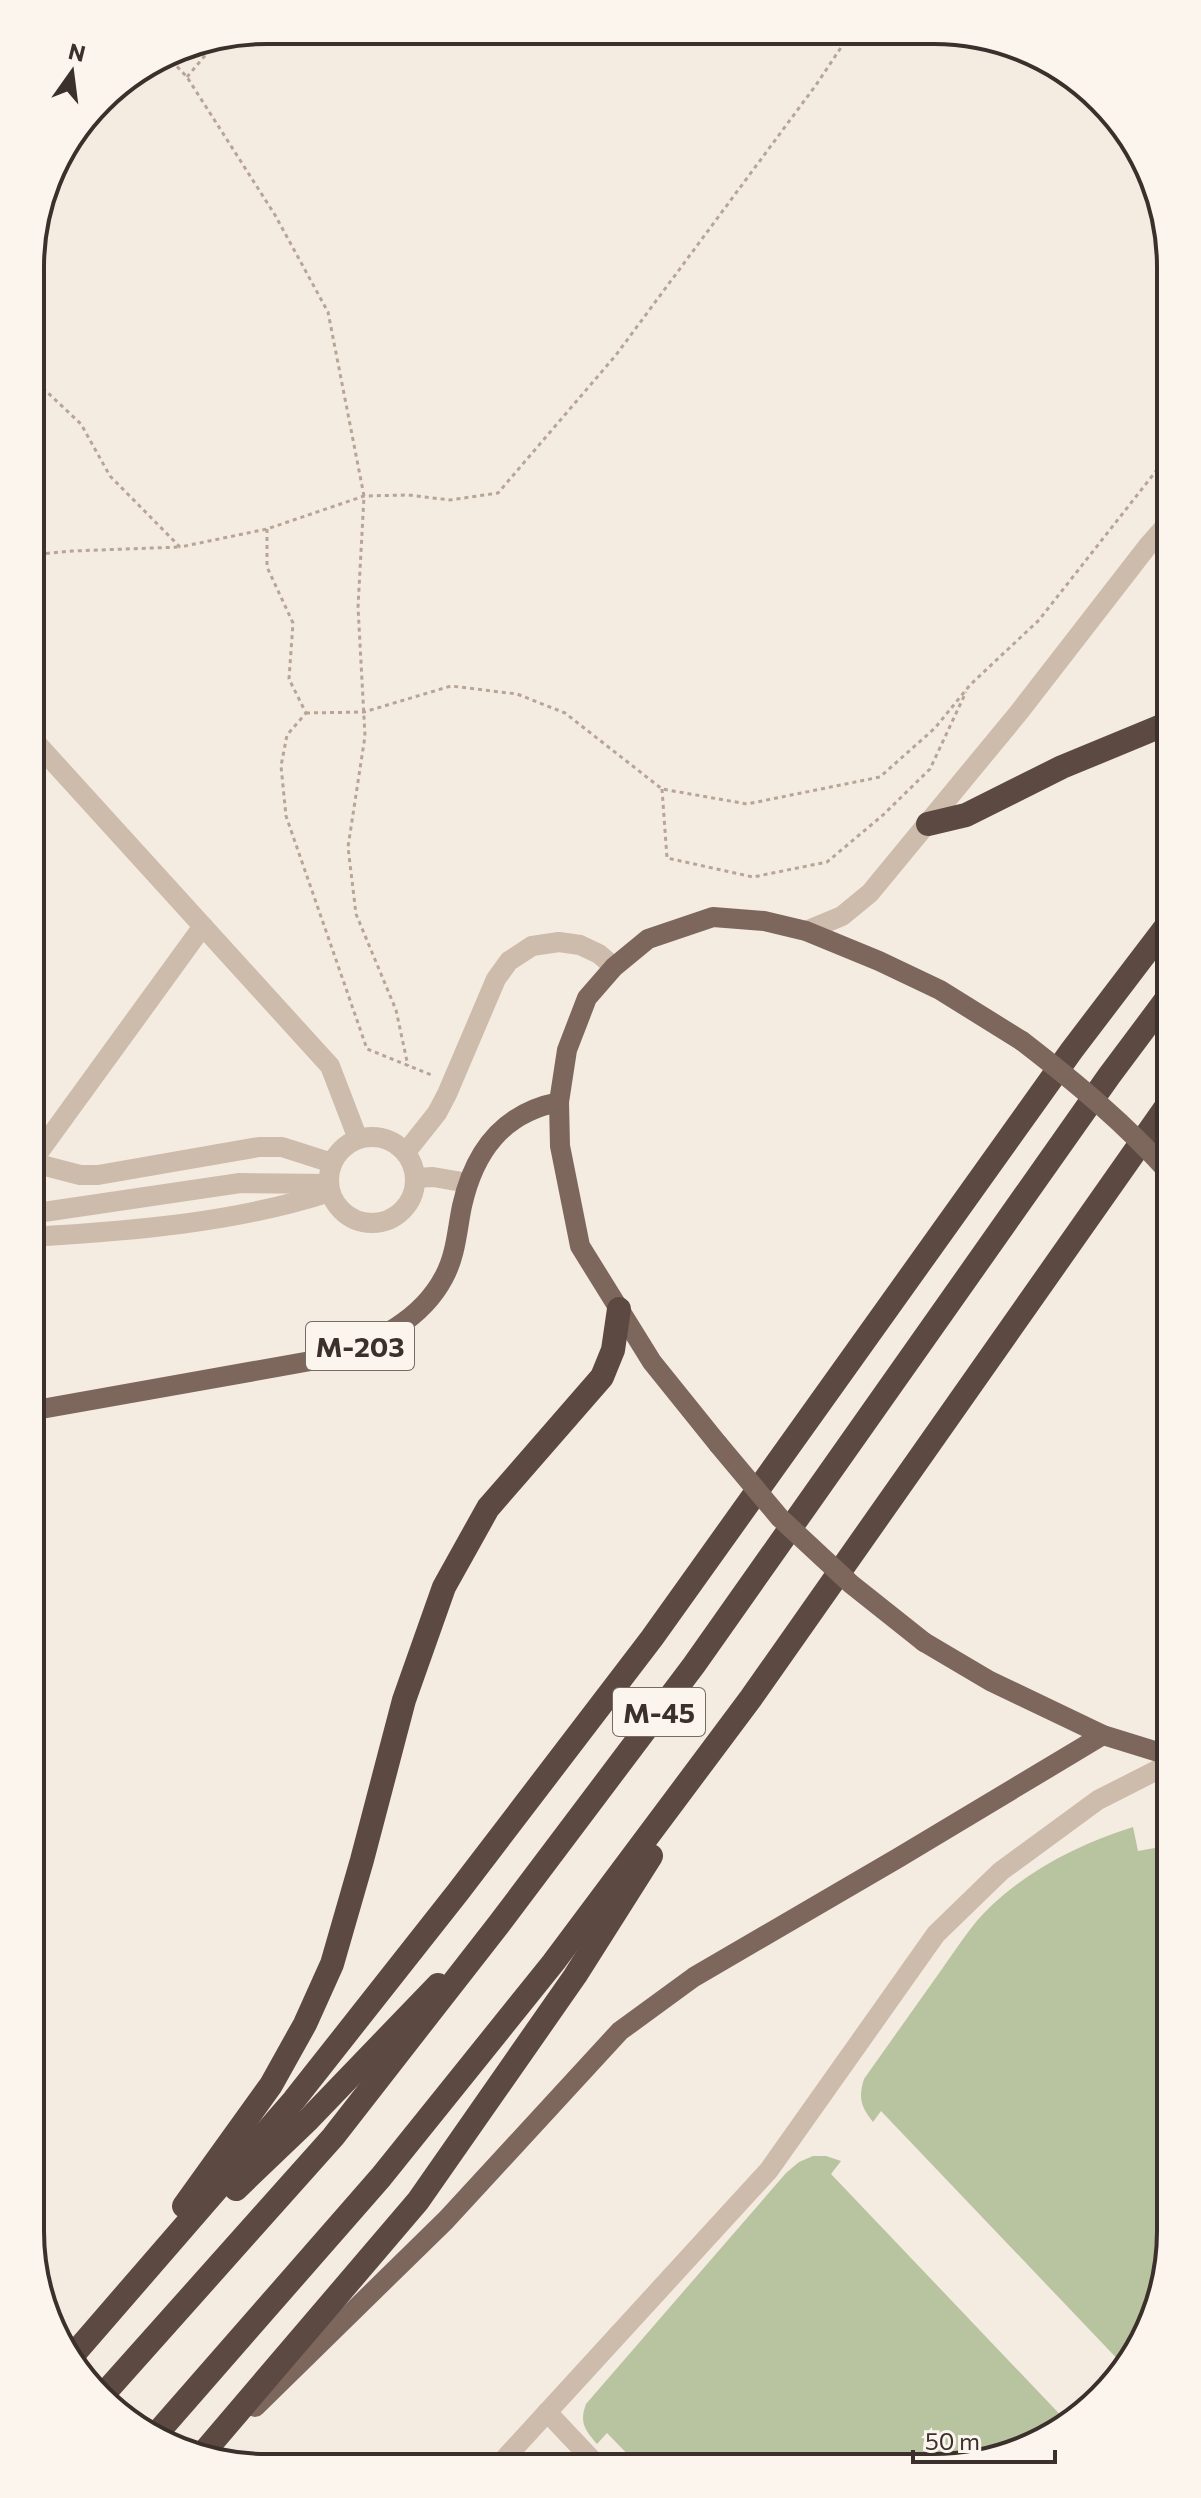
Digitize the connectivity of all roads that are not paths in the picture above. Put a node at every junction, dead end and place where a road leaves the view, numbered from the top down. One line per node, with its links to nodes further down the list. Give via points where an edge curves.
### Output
1 (1157, 536): 4 (street)
2 (1157, 728): 4 (highway, via 966,815)
3 (44, 751): 5 (street)
4 (928, 824): 6 (street, via 870,893 842,916)
5 (203, 926): 12 (street, via 330,1066); 13 (street)
6 (806, 931): 8 (main road, via 713,917 648,939); 15 (main road, bridge, via 940,990 1022,1041 1086,1090)
7 (1157, 938): 30 (highway, via 643,1651 294,2100)
8 (614, 967): 10 (main road, via 587,998 567,1050); 14 (street, via 580,945 559,942 532,946 509,961 496,979 437,1113)
9 (1157, 1012): 29 (highway, M-45, via 694,1665)
10 (559, 1102): 19 (main road, M-203, via 539,1106 501,1129); 23 (main road, via 560,1146 580,1246)
11 (1157, 1120): 25 (highway, M-45)
12 (358, 1139): 14 (street, via 384,1138); 16 (street)
13 (44, 1145)
14 (406, 1152): 18 (street)
15 (1157, 1159)
16 (332, 1163): 17 (street, via 282,1147 259,1147 98,1175); 20 (street)
17 (44, 1166)
18 (416, 1178): 19 (street); 20 (street, via 409,1205 399,1215 372,1224 346,1215)
19 (468, 1183): 24 (main road, M-203, via 444,1276 409,1319 376,1340 333,1357)
20 (330, 1188): 21 (street, via 240,1183); 22 (street, via 292,1204 216,1218)
21 (44, 1212)
22 (44, 1236)
23 (619, 1309): 26 (main road, bridge, via 652,1362 780,1518 851,1584 924,1642 990,1681); 31 (highway, via 613,1350 602,1377 488,1508 444,1587 404,1700 332,1964 298,2036 221,2157 165,2231)
24 (44, 1409)
25 (751, 1698): 35 (highway, M-45, via 553,1963 381,2177); 36 (highway, via 575,1976 418,2201)
26 (1103, 1735): 27 (main road); 37 (main road, via 694,1977 620,2031 446,2220)
27 (1157, 1752)
28 (1157, 1770): 34 (street, via 1098,1800 1001,1871 936,1934 769,2170)
29 (499, 1924): 30 (highway, via 309,2119); 33 (highway, M-45, via 333,2137)
30 (132, 2289): 32 (highway)
31 (71, 2337)
32 (78, 2349)
33 (109, 2388)
34 (547, 2412): 38 (street); 39 (street)
35 (162, 2428)
36 (211, 2447)
37 (212, 2447)
38 (509, 2454)
39 (587, 2454)

